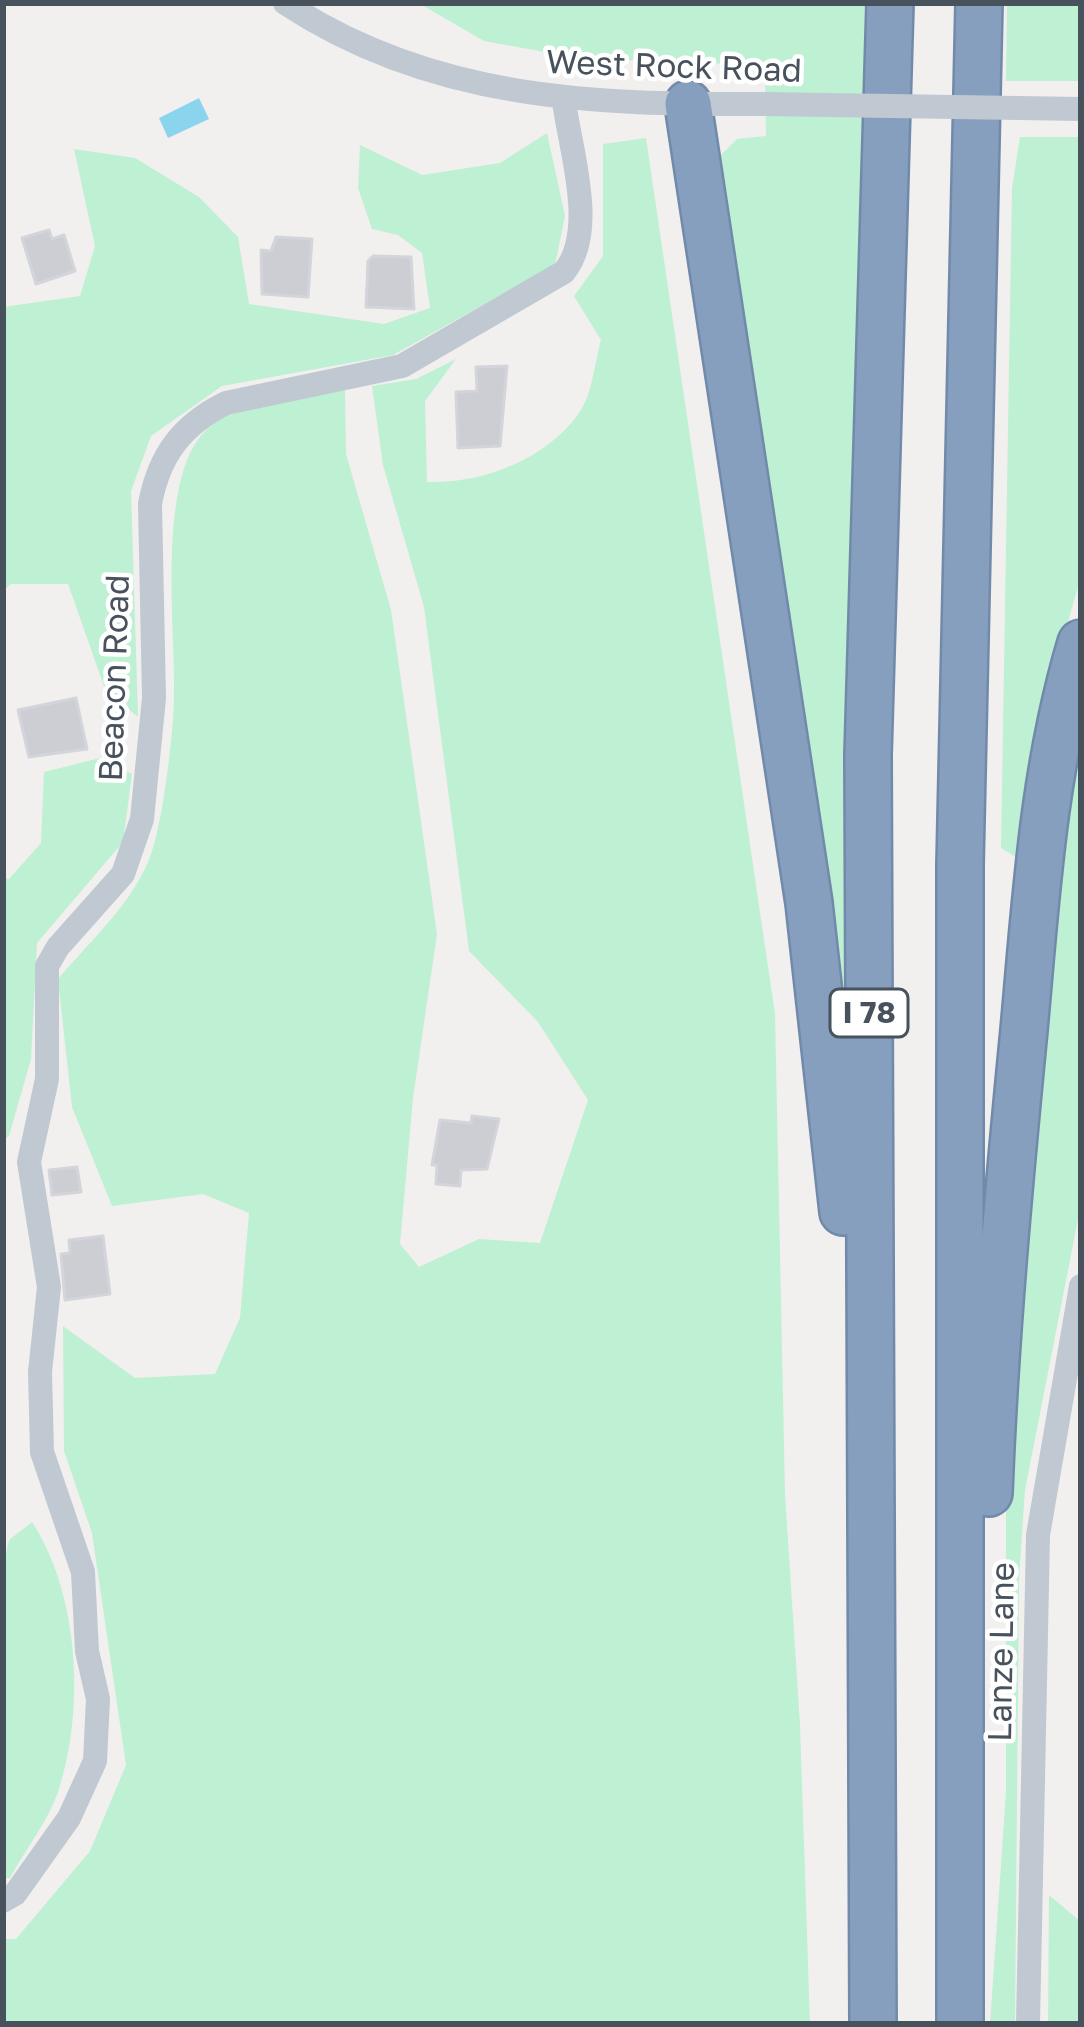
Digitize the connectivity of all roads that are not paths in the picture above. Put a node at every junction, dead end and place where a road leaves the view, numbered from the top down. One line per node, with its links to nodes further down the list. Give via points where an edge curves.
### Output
1 (285, 3): 4 (street, West Rock Road, via 364,50 417,69)
2 (890, 3): 11 (highway, I 78, via 868,755)
3 (979, 3): 12 (highway, via 960,865)
4 (564, 101): 5 (street, West Rock Road); 9 (street, Beacon Road, via 580,228 564,272 402,366 214,409 181,434 155,477 154,698 142,819 123,874 47,966 47,1079 29,1162 49,1287 42,1452 83,1571 98,1699 95,1761 69,1819)
5 (688, 104): 6 (street, West Rock Road, bridge); 10 (highway, via 805,879 840,1175 857,1444)
6 (1081, 109)
7 (1081, 643): 13 (highway, via 1054,749 1036,873 995,1335)
8 (1081, 1286): 14 (street, Lanze Lane, via 1038,1535)
9 (9, 1897)
10 (864, 2024)
11 (873, 2024)
12 (960, 2024)
13 (972, 2024)
14 (1028, 2024)

